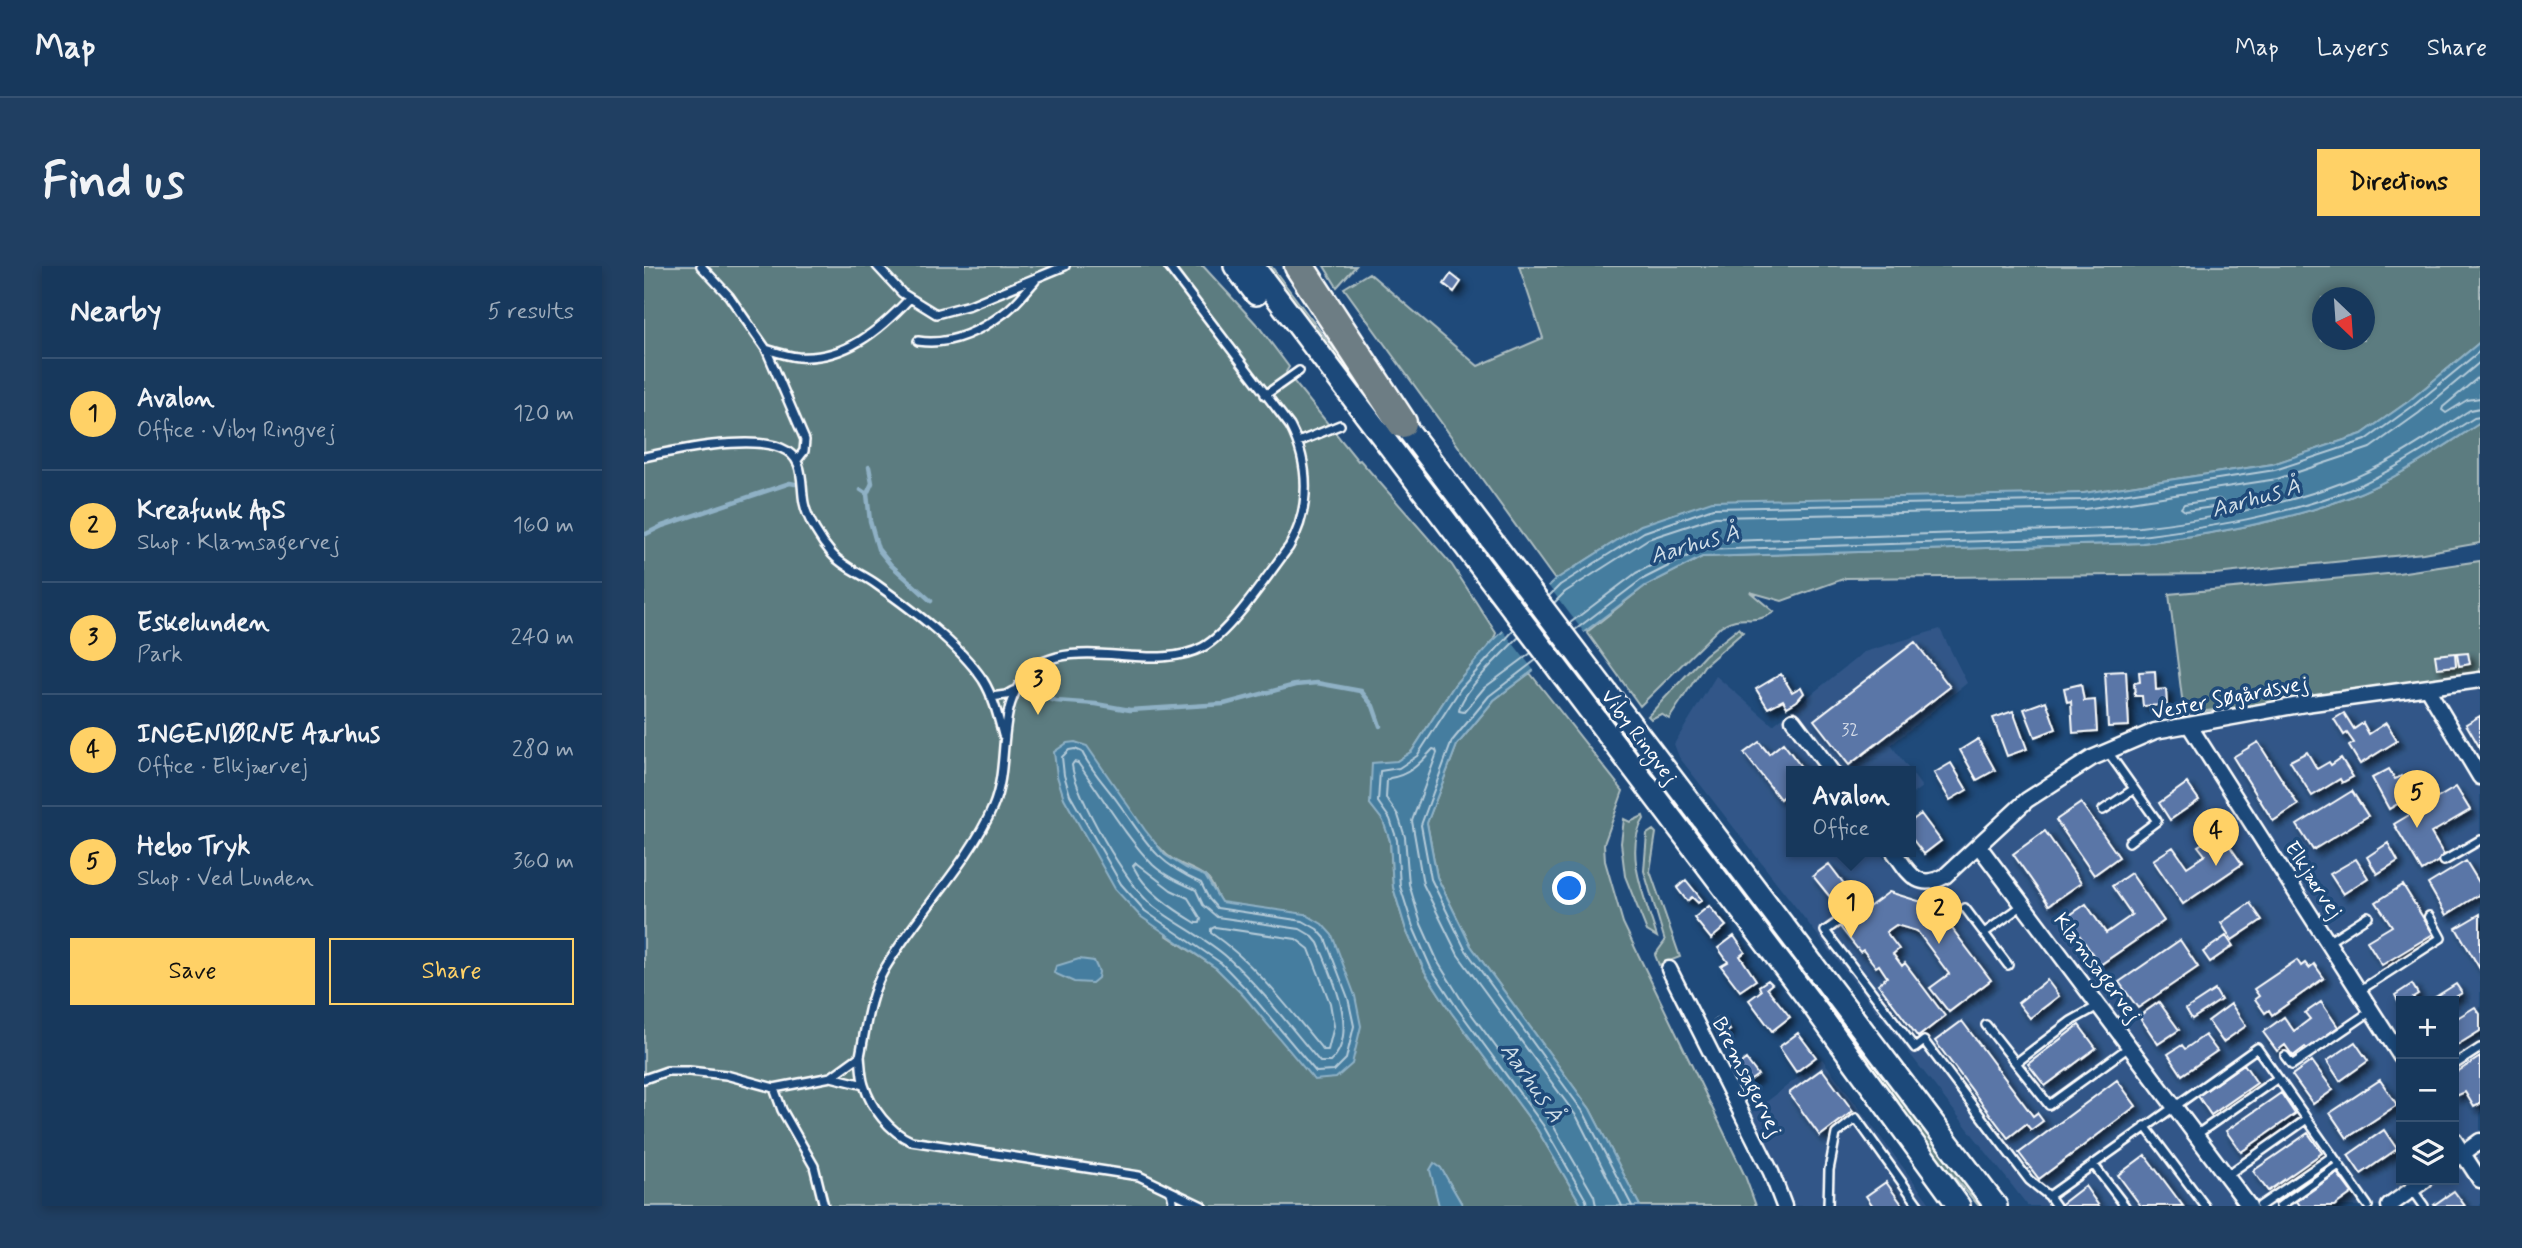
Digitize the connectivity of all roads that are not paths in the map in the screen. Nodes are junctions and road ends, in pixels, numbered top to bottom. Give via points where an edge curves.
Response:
1 (701, 266) edge
2 (877, 266) edge
3 (1065, 266) edge
4 (1168, 266) edge
5 (1235, 266) edge
6 (1253, 266) edge
7 (1283, 266) edge
8 (1299, 266) edge
9 (1038, 278) junction
10 (910, 298) junction
11 (918, 341) dead end
12 (766, 349) junction
13 (1299, 371) dead end
14 (1265, 395) junction
15 (1402, 423) junction
16 (1340, 425) dead end
17 (1298, 442) junction
18 (644, 457) edge
19 (797, 460) junction
20 (1456, 534) junction
21 (2480, 680) edge
22 (2427, 688) junction
23 (1014, 691) junction
24 (991, 696) junction
25 (1793, 720) dead end
26 (2189, 725) junction
27 (1005, 741) junction
28 (2107, 751) junction
29 (1828, 766) edge
30 (2480, 777) edge
31 (2134, 789) junction
32 (2103, 810) dead end
33 (2480, 840) edge
34 (2129, 842) dead end
35 (1978, 845) junction
36 (1898, 857) edge
37 (2444, 861) dead end
38 (2023, 905) junction
39 (1965, 908) dead end
40 (2368, 916) dead end
41 (2429, 916) dead end
42 (1842, 919) dead end
43 (1984, 933) junction
44 (2328, 942) junction
45 (2008, 965) dead end
46 (1669, 969) dead end
47 (2359, 991) junction
48 (2099, 1006) junction
49 (2371, 1010) junction
50 (1986, 1025) dead end
51 (2129, 1046) junction
52 (2480, 1048) edge
53 (2396, 1049) edge
54 (860, 1056) junction
55 (2286, 1056) dead end
56 (2459, 1062) edge
57 (2016, 1063) junction
58 (831, 1077) junction
59 (2278, 1078) junction
60 (644, 1079) edge
61 (864, 1085) junction
62 (774, 1087) junction
63 (2174, 1106) junction
64 (2307, 1119) junction
65 (2146, 1126) junction
66 (2196, 1135) junction
67 (2480, 1141) edge
68 (2459, 1155) edge
69 (2333, 1156) junction
70 (2459, 1157) edge
71 (2093, 1164) junction
72 (2339, 1165) junction
73 (2226, 1176) junction
74 (2480, 1181) edge
75 (2418, 1185) edge
76 (2412, 1189) junction
77 (1171, 1192) junction
78 (2049, 1196) junction
79 (1200, 1205) edge
80 (824, 1206) edge
81 (1171, 1206) edge
82 (1190, 1206) edge
83 (1784, 1206) edge
84 (1828, 1206) edge
85 (1919, 1206) edge
86 (1959, 1206) edge
87 (1996, 1206) edge
88 (2056, 1206) edge
89 (2125, 1206) edge
90 (2205, 1206) edge
91 (2249, 1206) edge
92 (2260, 1206) edge
93 (2280, 1206) edge
94 (2368, 1206) edge
95 (2389, 1206) edge
96 (2424, 1206) edge

1 - 12 lane via 729,296
2 - 10 lane
3 - 9 lane
4 - 14 lane
5 - 20 main road via 1367,438
6 - 20 main road, Viby Ringvej
7 - 15 main road, Viby Ringvej
8 - 15 highway
9 - 10 lane via 936,314
9 - 11 lane via 1005,312 959,338 935,344
10 - 12 lane via 877,331 842,350 797,357
12 - 19 lane via 805,440
13 - 14 lane
14 - 17 lane
15 - 87 main road, Viby Ringvej
16 - 17 lane
17 - 23 lane via 1306,493 1297,532 1258,589 1213,640 1176,655 1060,656 1039,664
18 - 19 lane via 689,447 758,443 780,447
19 - 24 lane via 803,472 804,503 831,552 918,614 969,664
20 - 86 main road, Viby Ringvej
21 - 22 street, Vester Søgårdsvej
22 - 26 street, Vester Søgårdsvej
22 - 30 street
23 - 24 lane
23 - 27 lane
24 - 27 lane
25 - 29 street
26 - 28 street, Vester Søgårdsvej via 2155,731
26 - 44 street, Elkjærvej
27 - 54 lane via 993,807 884,971 869,1008
28 - 31 lane
28 - 35 street, Vester Søgårdsvej via 2027,800
31 - 32 lane
31 - 34 lane via 2157,821
33 - 37 lane
35 - 36 street via 1945,876 1928,883 1911,876
35 - 38 street, Klamsagervej
38 - 43 lane
38 - 48 street, Klamsagervej
39 - 43 lane
40 - 44 lane
41 - 47 lane via 2441,938
42 - 78 lane via 1825,931 1915,1048 1924,1041 2029,1180
43 - 45 lane
44 - 47 street, Elkjærvej
46 - 83 street, Bremsagervej
47 - 49 street, Elkjærvej
48 - 51 street, Klamsagervej
48 - 57 lane
49 - 53 street, Elkjærvej
49 - 55 lane via 2292,1065
50 - 57 lane
51 - 57 lane via 2049,1105
51 - 63 street, Klamsagervej
52 - 56 lane
54 - 58 lane
54 - 61 lane
58 - 61 lane
58 - 62 lane
59 - 63 lane via 2257,1048
59 - 64 lane
59 - 66 lane
60 - 62 lane via 667,1071 689,1071
61 - 77 lane via 894,1132 911,1141 1139,1176
62 - 80 lane via 814,1166
63 - 65 lane
63 - 66 street, Klamsagervej
64 - 69 lane
64 - 73 lane
65 - 71 lane
65 - 90 lane
66 - 73 street, Klamsagervej
67 - 68 street
69 - 72 lane
69 - 92 lane
70 - 74 street
71 - 78 lane
71 - 89 lane
72 - 93 lane
72 - 94 lane
73 - 91 street, Klamsagervej
75 - 76 street
76 - 95 street
76 - 96 lane
77 - 79 lane
77 - 81 lane
78 - 88 lane
79 - 82 lane
84 - 85 lane via 1836,1134 1856,1118

